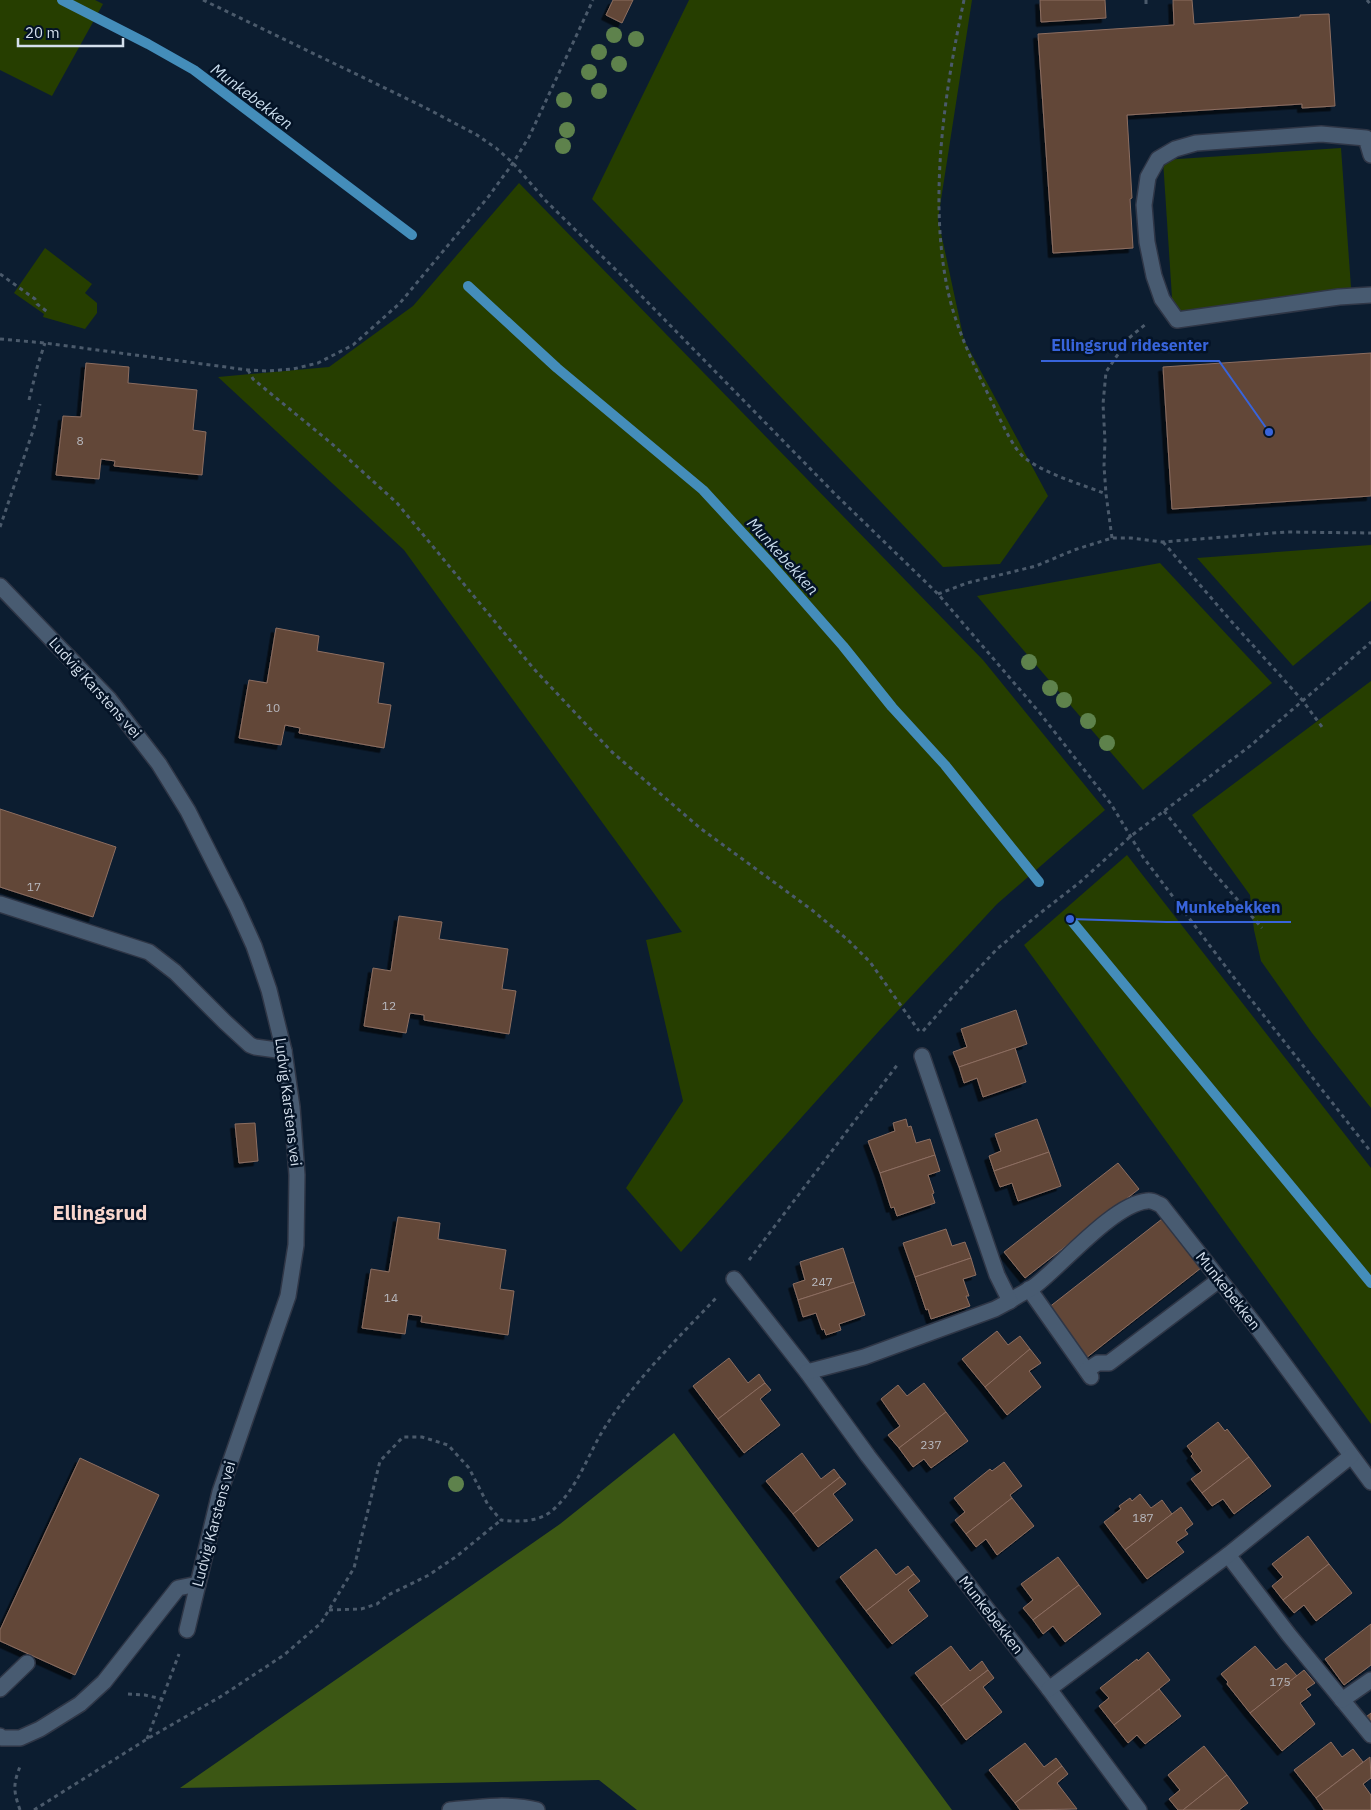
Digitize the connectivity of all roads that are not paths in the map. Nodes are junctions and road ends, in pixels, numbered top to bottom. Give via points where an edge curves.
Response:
1 (1371, 155) edge
2 (1371, 295) edge
3 (0, 586) edge
4 (0, 904) edge
5 (284, 1051) junction
6 (922, 1056) dead end
7 (734, 1279) road end
8 (1219, 1280) junction
9 (1028, 1289) junction
10 (1010, 1301) junction
11 (807, 1372) junction
12 (1351, 1456) junction
13 (1371, 1482) edge
14 (1228, 1555) junction
15 (198, 1584) junction
16 (187, 1630) road end
17 (27, 1663) dead end
18 (1371, 1680) edge
19 (0, 1689) edge
20 (1049, 1690) junction
21 (1342, 1700) junction
22 (1371, 1735) edge
23 (0, 1736) edge
24 (450, 1810) edge
25 (537, 1810) edge
26 (1139, 1810) edge

1 - 2 street via 1366,138 1321,134 1196,143 1175,149 1158,159 1148,177 1144,205 1146,242 1154,276 1162,299 1177,320
3 - 5 street, Ludvig Karstens vei via 109,699 160,764 188,811 254,946
4 - 5 street via 149,952 175,972 250,1045
5 - 15 street, Ludvig Karstens vei via 297,1175 296,1245 288,1296 220,1492
6 - 10 street via 997,1275
7 - 11 street, Munkebekken
8 - 9 street, Munkebekken via 1161,1205 1149,1200 1138,1202 1110,1220
8 - 9 street via 1110,1363 1098,1362 1089,1374
8 - 12 street, Munkebekken
9 - 10 street, Munkebekken
10 - 11 street, Munkebekken via 864,1357
11 - 20 street, Munkebekken
12 - 13 street, Munkebekken
12 - 14 street
14 - 20 street
14 - 21 street
15 - 16 street, Ludvig Karstens vei
15 - 23 street via 178,1588 104,1682 80,1704 20,1738
17 - 19 street
18 - 21 street
20 - 26 street, Munkebekken
21 - 22 street
24 - 25 street via 501,1806

